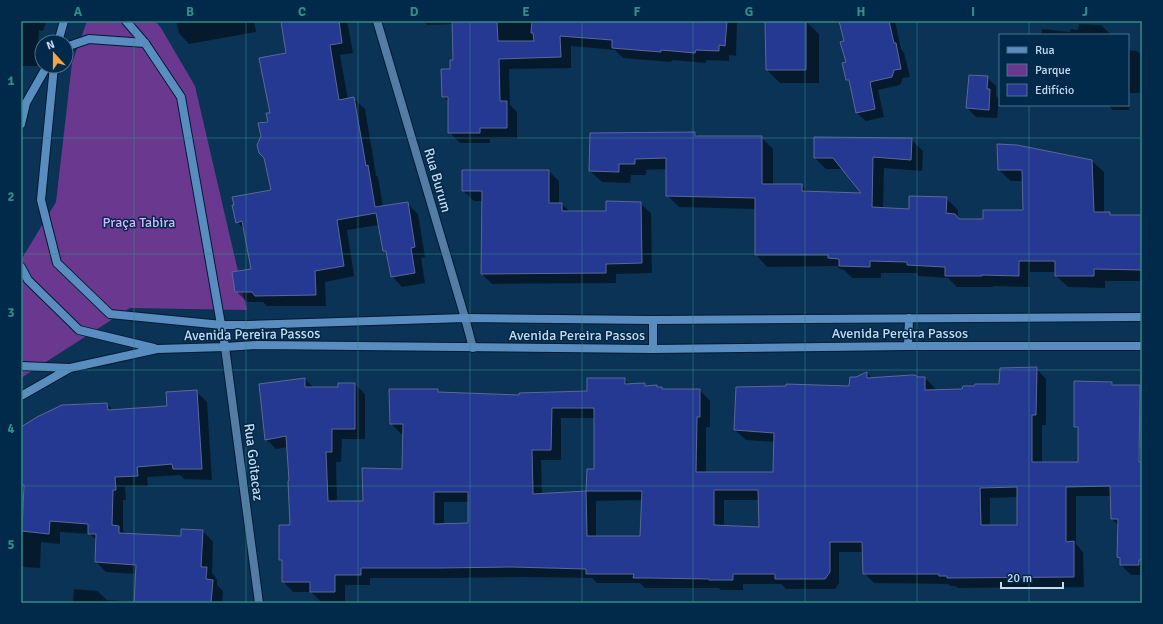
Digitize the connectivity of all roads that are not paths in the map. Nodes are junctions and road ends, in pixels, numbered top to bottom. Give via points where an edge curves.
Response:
1 (64, 21) edge
2 (126, 21) edge
3 (377, 21) edge
4 (60, 34) edge
5 (145, 43) junction
6 (74, 44) edge
7 (42, 74) edge
8 (53, 74) edge
9 (21, 124) edge
10 (21, 267) edge
11 (1142, 317) edge
12 (465, 318) junction
13 (909, 318) junction
14 (653, 320) junction
15 (222, 325) junction
16 (908, 346) junction
17 (1142, 346) edge
18 (226, 347) junction
19 (473, 348) junction
20 (157, 349) junction
21 (653, 349) junction
22 (21, 366) edge
23 (70, 368) junction
24 (21, 396) edge
25 (259, 603) edge

1 - 4 main road
2 - 5 main road
3 - 12 street, Rua Burum
5 - 6 main road via 89,39
5 - 15 main road via 181,97
7 - 9 main road via 26,103
8 - 15 main road via 41,200 57,263 110,314
10 - 20 main road via 28,280 79,330
11 - 13 main road, Avenida Pereira Passos
12 - 14 main road, Avenida Pereira Passos
12 - 15 main road, Avenida Pereira Passos
12 - 19 street, Rua Burum
13 - 14 main road, Avenida Pereira Passos
13 - 16 main road
14 - 21 main road
15 - 18 main road, Rua Goitacaz
16 - 17 main road, Avenida Pereira Passos
16 - 21 main road, Avenida Pereira Passos
18 - 19 main road, Avenida Pereira Passos via 257,345
18 - 20 main road, Avenida Pereira Passos
18 - 25 street, Rua Goitacaz
19 - 21 main road, Avenida Pereira Passos
20 - 23 main road, Avenida Pereira Passos
22 - 23 main road
23 - 24 main road, Avenida Pereira Passos

